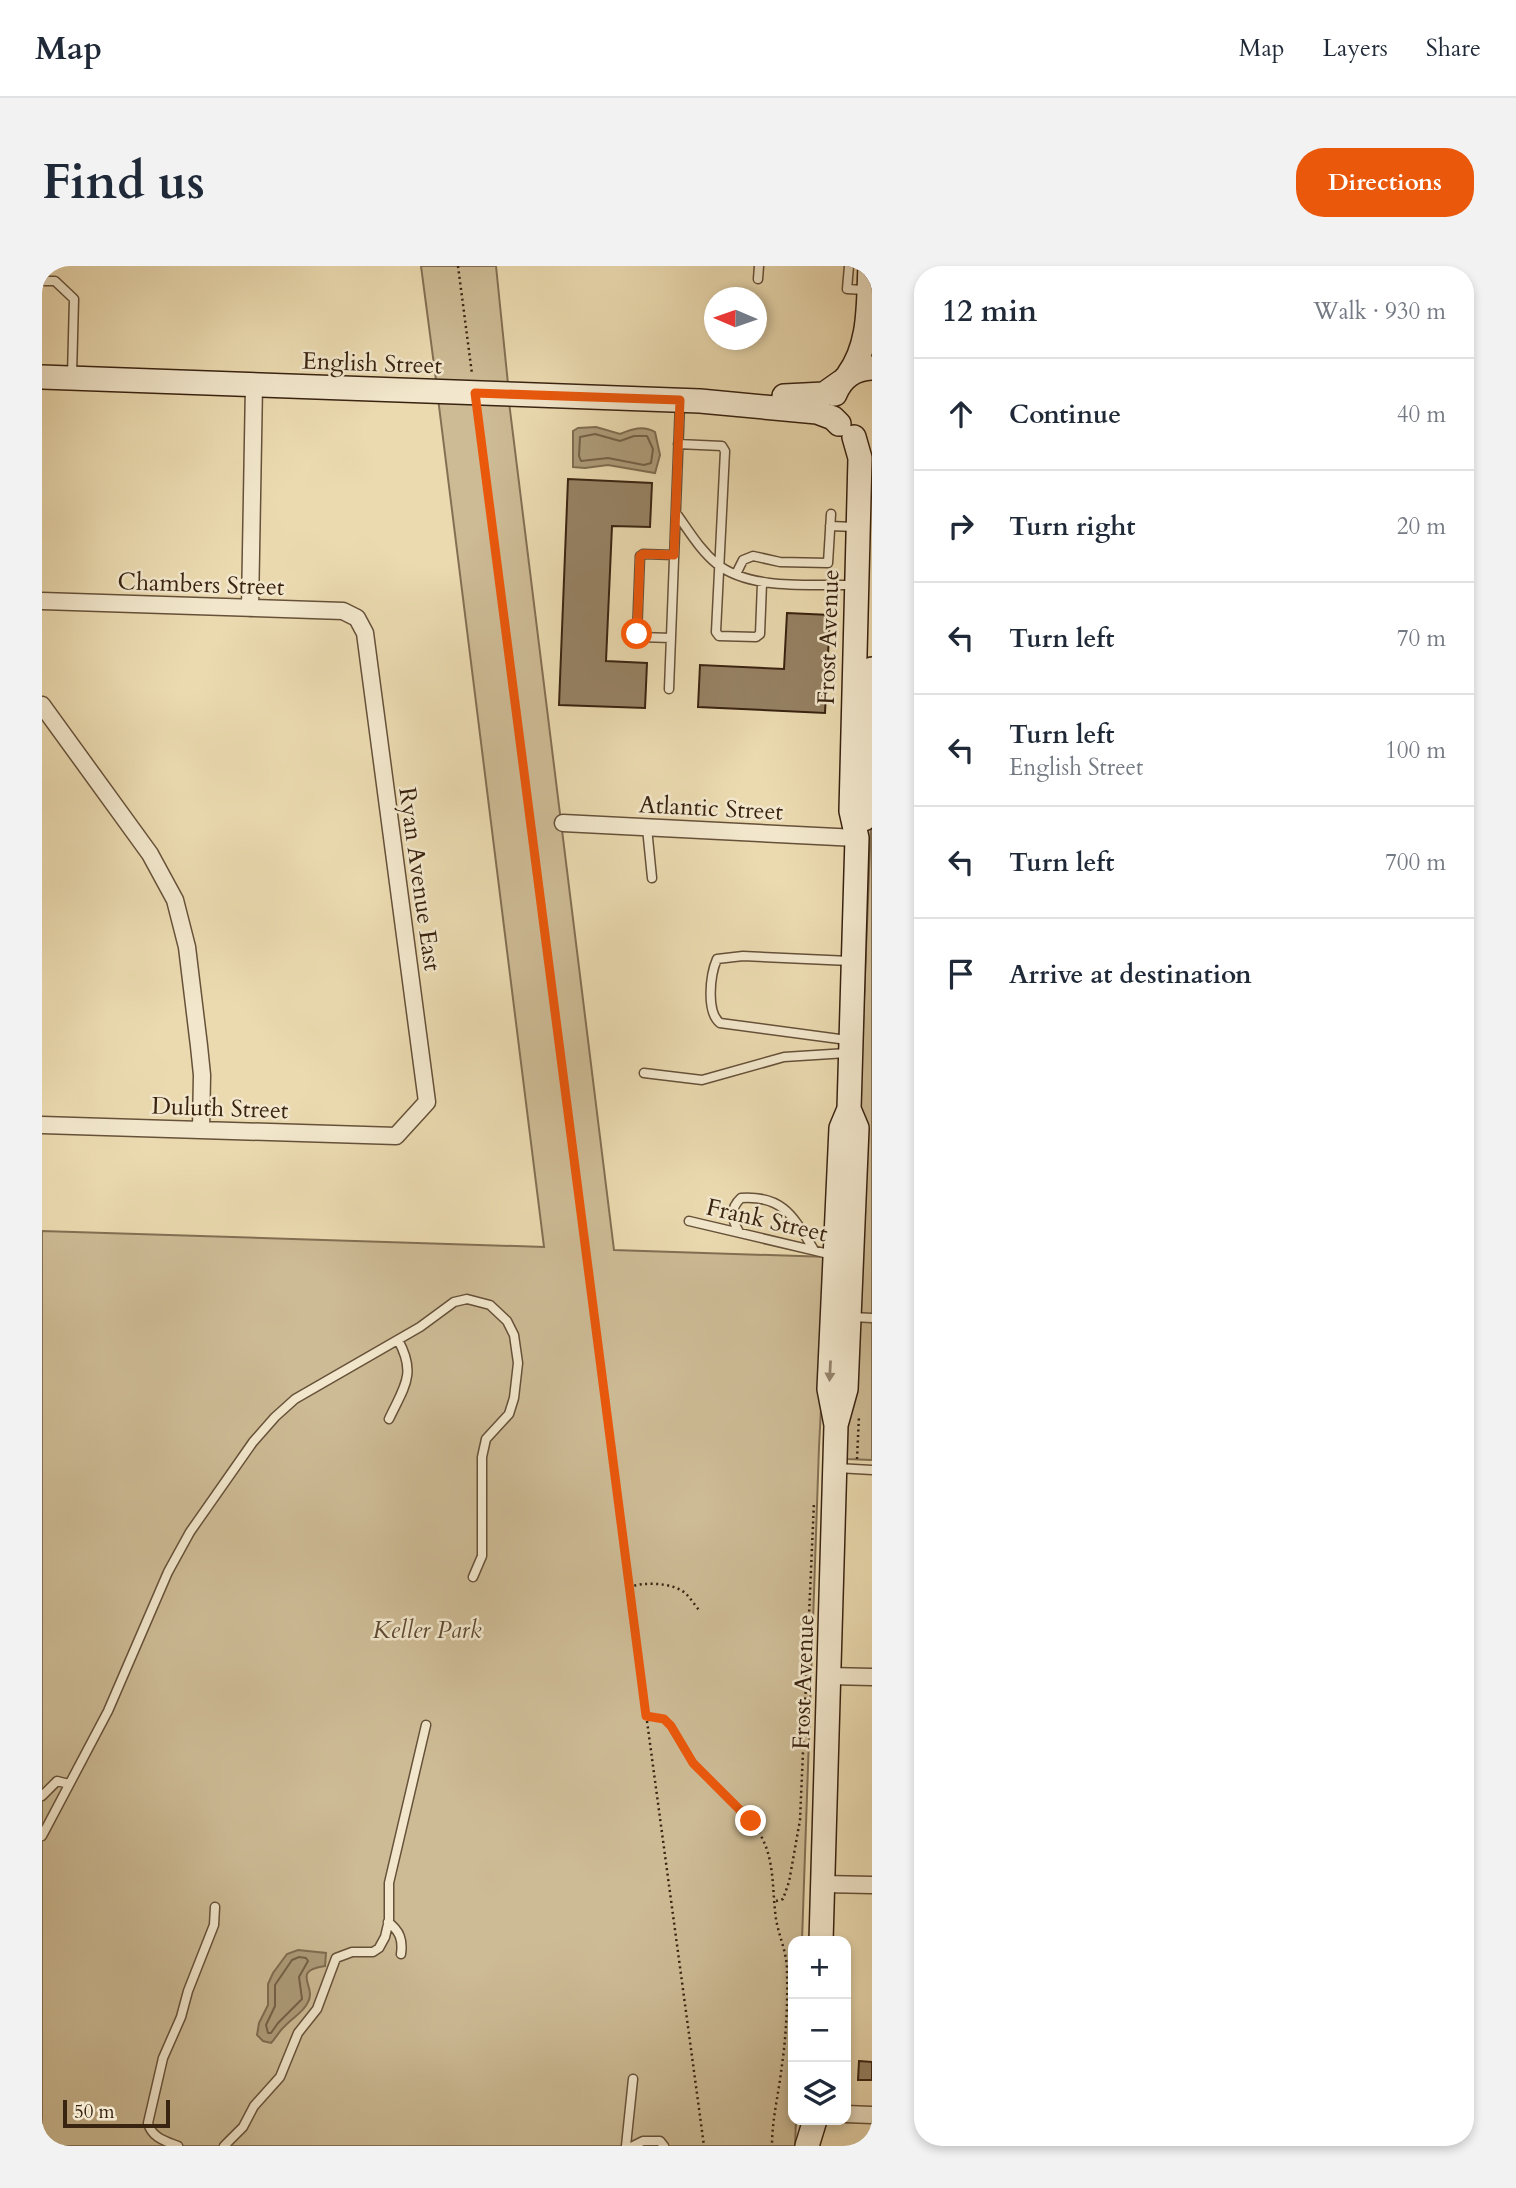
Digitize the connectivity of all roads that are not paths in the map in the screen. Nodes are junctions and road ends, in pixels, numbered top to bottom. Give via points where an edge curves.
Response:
1 (759, 266) edge
2 (849, 266) edge
3 (870, 266) edge
4 (758, 279) dead end
5 (42, 281) edge
6 (869, 290) junction
7 (872, 368) edge
8 (42, 377) edge
9 (72, 378) junction
10 (844, 378) junction
11 (254, 384) junction
12 (690, 400) junction
13 (855, 434) edge
14 (678, 444) junction
15 (677, 513) junction
16 (831, 514) dead end
17 (830, 526) junction
18 (857, 527) junction
19 (674, 555) junction
20 (719, 566) junction
21 (736, 574) junction
22 (762, 583) junction
23 (856, 585) junction
24 (42, 601) edge
25 (250, 608) junction
26 (357, 618) joint
27 (671, 638) junction
28 (872, 669) edge
29 (669, 689) dead end
30 (42, 705) edge
31 (563, 823) dead end
32 (647, 828) junction
33 (857, 838) junction
34 (652, 878) dead end
35 (853, 961) junction
36 (850, 1046) junction
37 (644, 1073) dead end
38 (849, 1109) junction
39 (42, 1125) edge
40 (201, 1130) junction
41 (396, 1136) joint
42 (689, 1221) dead end
43 (738, 1232) junction
44 (825, 1253) junction
45 (861, 1317) edge
46 (398, 1340) junction
47 (389, 1419) dead end
48 (836, 1425) junction
49 (834, 1468) junction
50 (872, 1470) edge
51 (473, 1577) dead end
52 (829, 1676) junction
53 (872, 1677) edge
54 (426, 1725) dead end
55 (69, 1784) junction
56 (42, 1796) edge
57 (42, 1836) edge
58 (823, 1884) junction
59 (872, 1885) edge
60 (215, 1907) dead end
61 (388, 1923) junction
62 (821, 1936) edge
63 (401, 1954) dead end
64 (633, 2079) dead end
65 (851, 2115) edge
66 (872, 2115) edge
67 (814, 2125) edge
68 (817, 2125) edge
69 (178, 2146) edge
70 (224, 2146) edge
71 (626, 2146) edge
72 (633, 2146) edge
73 (664, 2146) edge
74 (807, 2146) edge
75 (822, 2146) edge

1 - 4 lane
2 - 6 lane via 847,289
3 - 6 street
5 - 9 lane via 55,281 74,299
6 - 10 street via 864,346
7 - 10 street, English Street
8 - 9 street, English Street
9 - 11 street, English Street
10 - 12 street, English Street via 824,394
10 - 13 street, Frost Avenue via 833,403
11 - 12 street, English Street
11 - 25 street
12 - 13 street, English Street via 817,412
12 - 14 lane
13 - 18 street, Frost Avenue via 860,458
14 - 15 lane
14 - 20 lane via 724,448
15 - 19 lane
15 - 20 lane
16 - 17 lane
17 - 18 lane
17 - 21 lane via 828,563 753,556 743,560
18 - 23 street, Frost Avenue
19 - 27 lane
19 - 27 lane via 640,556 637,634
20 - 21 lane
20 - 22 lane via 719,636 760,634
21 - 22 lane
22 - 23 lane
23 - 33 street, Frost Avenue via 851,811
24 - 25 street, Chambers Street
25 - 26 street, Chambers Street via 343,611
26 - 41 street, Ryan Avenue East via 365,634 427,1102
27 - 29 lane
28 - 33 street, Frost Avenue via 866,812
30 - 40 street via 150,854 175,900 187,947 199,1046
31 - 32 street, Atlantic Street
32 - 33 street, Atlantic Street
32 - 34 lane
33 - 35 street, Frost Avenue
35 - 36 street, Frost Avenue
35 - 36 lane via 717,959 710,1005 720,1023
36 - 37 lane via 784,1057 702,1080
36 - 38 street, Frost Avenue
38 - 44 street, Frost Avenue via 841,1128
38 - 45 street, Frost Avenue via 857,1128
39 - 40 street, Duluth Street
40 - 41 street, Duluth Street
42 - 43 lane, Frank Street
43 - 44 lane, Frank Street
43 - 44 lane via 732,1215 734,1204 741,1198 760,1200 783,1207
44 -> 48 street, Frost Avenue via 829,1389
45 - 48 street, Frost Avenue
46 - 47 lane via 408,1374
46 - 51 lane via 454,1302 467,1299 490,1305 514,1335 518,1363 514,1398 509,1414 486,1439 482,1457 482,1556
46 - 55 lane via 295,1399 253,1442 168,1572 108,1711
48 - 49 street, Frost Avenue
49 - 50 lane
49 - 52 street, Frost Avenue
52 - 53 street
52 - 58 street, Frost Avenue
54 - 61 lane via 389,1883
55 - 56 lane via 57,1781
55 - 57 lane
58 - 59 street
58 - 62 street, Frost Avenue
60 - 69 lane via 214,1926 163,2058 148,2123 158,2138
61 - 63 lane via 398,1930
61 - 70 lane via 379,1948 336,1958 317,2009 298,2033 280,2077
64 - 71 lane
65 - 66 street
67 - 74 street
68 - 75 street
72 - 73 lane via 660,2141

